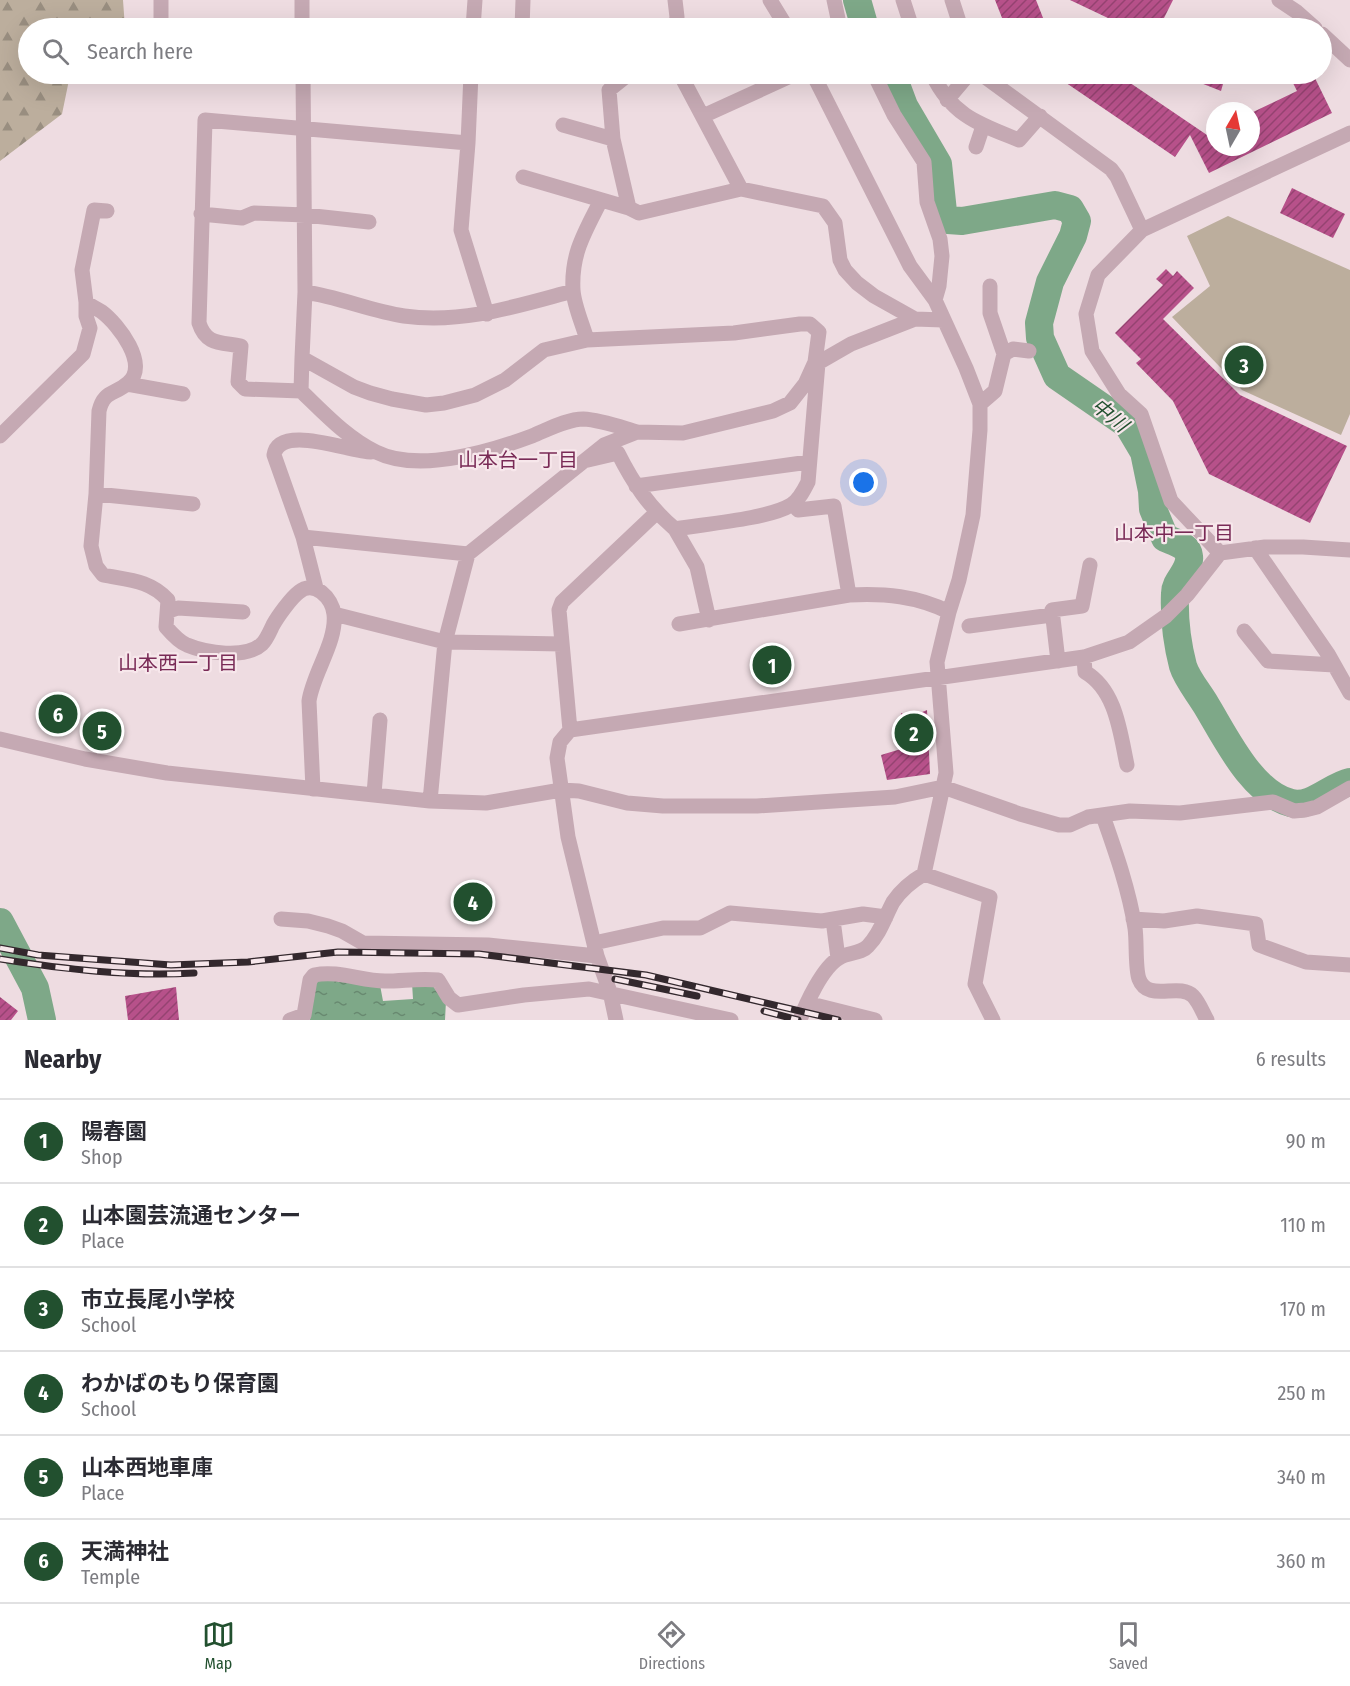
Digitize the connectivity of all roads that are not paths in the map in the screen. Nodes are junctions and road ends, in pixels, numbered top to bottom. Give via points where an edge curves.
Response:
1 (161, 0) edge
2 (302, 0) edge
3 (475, 0) edge
4 (523, 0) edge
5 (675, 0) edge
6 (770, 0) edge
7 (834, 0) edge
8 (903, 0) edge
9 (952, 0) edge
10 (1279, 0) edge
11 (161, 18) edge
12 (302, 18) edge
13 (474, 18) edge
14 (522, 18) edge
15 (677, 18) edge
16 (781, 18) edge
17 (838, 18) edge
18 (909, 18) edge
19 (958, 18) edge
20 (1304, 18) edge
21 (1332, 43) edge
22 (1350, 60) edge
23 (303, 84) edge
24 (471, 84) edge
25 (616, 84) edge
26 (685, 84) edge
27 (773, 84) edge
28 (818, 84) edge
29 (879, 84) edge
30 (938, 84) edge
31 (961, 84) edge
32 (995, 84) edge
33 (947, 100) junction
34 (703, 116) junction
35 (1040, 116) junction
36 (562, 125) dead end
37 (983, 126) junction
38 (303, 130) junction
39 (1350, 133) edge
40 (613, 140) junction
41 (468, 143) junction
42 (976, 147) dead end
43 (523, 177) dead end
44 (741, 189) junction
45 (601, 200) junction
46 (628, 208) junction
47 (107, 211) dead end
48 (201, 214) junction
49 (305, 215) junction
50 (369, 222) dead end
51 (1142, 230) junction
52 (990, 286) dead end
53 (573, 291) junction
54 (305, 292) junction
55 (934, 300) junction
56 (86, 302) junction
57 (487, 314) junction
58 (915, 319) junction
59 (944, 320) junction
60 (587, 340) junction
61 (1029, 351) dead end
62 (1004, 354) junction
63 (302, 358) junction
64 (816, 362) junction
65 (128, 384) junction
66 (301, 391) junction
67 (183, 394) dead end
68 (980, 404) junction
69 (637, 432) junction
70 (0, 436) edge
71 (376, 452) junction
72 (585, 461) junction
73 (809, 462) junction
74 (636, 486) junction
75 (96, 494) junction
76 (193, 504) dead end
77 (793, 504) junction
78 (656, 513) junction
79 (675, 529) junction
80 (303, 537) junction
81 (1255, 548) junction
82 (1350, 550) edge
83 (1220, 553) junction
84 (468, 554) junction
85 (1090, 565) dead end
86 (316, 588) junction
87 (849, 595) junction
88 (169, 611) junction
89 (243, 612) dead end
90 (949, 612) junction
91 (334, 614) junction
92 (1052, 615) junction
93 (709, 620) junction
94 (679, 624) dead end
95 (969, 627) dead end
96 (1244, 631) dead end
97 (445, 642) junction
98 (562, 644) junction
99 (1084, 657) junction
100 (1058, 661) junction
101 (1334, 665) junction
102 (938, 679) junction
103 (1350, 693) edge
104 (380, 720) dead end
105 (570, 730) junction
106 (0, 739) edge
107 (1127, 765) dead end
108 (943, 787) junction
109 (1350, 788) edge
110 (313, 789) junction
111 (561, 790) junction
112 (374, 794) junction
113 (430, 801) junction
114 (1103, 816) junction
115 (924, 874) junction
116 (886, 917) junction
117 (281, 919) dead end
118 (1133, 919) junction
119 (834, 920) junction
120 (595, 950) junction
121 (838, 958) junction
122 (1350, 965) edge
123 (610, 992) junction
124 (807, 1003) junction
125 (290, 1020) edge
126 (616, 1020) edge
127 (731, 1020) edge
128 (800, 1020) edge
129 (875, 1020) edge
130 (993, 1020) edge
131 (1208, 1020) edge

1 - 11 street
2 - 12 street
3 - 13 street
4 - 14 street
5 - 15 street
6 - 16 street
7 - 17 street
8 - 18 street
9 - 19 street
10 - 20 street
21 - 22 street
23 - 38 street
24 - 41 street
25 - 40 street via 609,90
26 - 34 street
27 - 34 street
28 - 55 street via 910,266
29 - 55 street via 924,162 927,202 942,256
30 - 33 street
31 - 33 street
32 - 35 street
33 - 37 street
34 - 44 street
35 - 37 street via 1019,140
35 - 51 street via 1111,169
36 - 40 street
37 - 42 street
38 - 41 street
38 - 48 street via 205,120
38 - 49 street
39 - 51 street
40 - 46 street
41 - 57 street via 461,230
43 - 45 street
44 - 46 street via 639,213
44 - 58 street via 824,206 835,223 845,270 874,296
45 - 46 street
45 - 53 street via 577,246
47 - 56 street via 94,210 82,270
48 - 49 street via 242,218 254,213
48 - 66 street via 199,323 204,337 241,346 238,382 245,389
49 - 50 street
49 - 54 street
51 - 83 street via 1098,275 1086,314 1092,351 1119,394 1141,414 1172,501
52 - 62 street via 990,313
53 - 57 street
53 - 60 street
54 - 57 street via 406,316
54 - 63 street
55 - 59 street
56 - 65 street via 103,313 134,350 133,377
56 - 70 street via 90,328 82,354
58 - 59 street
58 - 64 street
59 - 68 street
60 - 63 street via 544,350 505,380 475,395 426,405 354,387
60 - 64 street via 734,333 810,324 819,332
61 - 62 street via 1013,349
62 - 68 street via 994,391
63 - 66 street
64 - 69 street via 801,392 773,411 683,433
64 - 73 street
65 - 67 street
65 - 75 street via 102,400
66 - 71 street via 350,435
68 - 90 street via 973,515
69 - 71 street via 581,419 459,458 418,460
69 - 72 street via 604,445
71 - 80 street via 302,441 281,443 275,448 274,455
72 - 74 street via 618,453
72 - 84 street
73 - 74 street
73 - 77 street via 808,482
74 - 78 street
75 - 76 street
75 - 88 street via 91,546 96,566 103,575 139,581 158,589 168,600
77 - 79 street via 774,513
77 - 87 street via 798,510 834,506
78 - 79 street
78 - 98 street via 562,602
79 - 93 street via 697,567
80 - 84 street
80 - 86 street
81 - 82 street
81 - 83 street
81 - 101 street
83 - 99 street via 1166,616 1129,642
84 - 97 street
85 - 92 street via 1082,606 1052,610
86 - 88 street via 299,592 263,643 247,652 215,652 186,645 166,627
86 - 91 street via 330,602
87 - 90 street via 905,597
87 - 93 street
88 - 89 street via 178,608
90 - 102 street via 937,662
91 - 97 street
91 - 110 street via 327,652 309,701
92 - 95 street
92 - 100 street
93 - 94 street
96 - 101 street via 1268,661
97 - 98 street
97 - 113 street
98 - 105 street
99 - 100 street
99 - 107 street via 1085,672 1106,690
100 - 102 street
101 - 103 street
102 - 105 street
102 - 108 street via 946,773
104 - 112 street
105 - 111 street via 560,742 556,758
106 - 110 street via 134,768
108 - 111 street via 895,797 757,806 636,804
108 - 114 street via 1059,825
108 - 115 street
109 - 114 street via 1305,810 1294,811 1273,802 1180,813 1130,811
110 - 112 street
111 - 113 street via 486,803
111 - 120 street
112 - 113 street
114 - 118 street
115 - 116 street via 909,883
115 - 130 street via 990,897 975,984
116 - 119 street via 863,914
116 - 121 street via 866,949
117 - 120 street via 328,926 363,943
118 - 122 street via 1164,921 1197,916 1256,924 1259,945 1306,962
118 - 131 street via 1139,980 1157,992 1193,995
119 - 120 street via 730,913 700,928 663,928
119 - 121 street
120 - 123 street
121 - 124 street
123 - 125 street via 589,989 458,1005 438,980 384,981 322,974 310,980 304,1015
123 - 126 street
123 - 127 street
124 - 128 street
124 - 129 street

